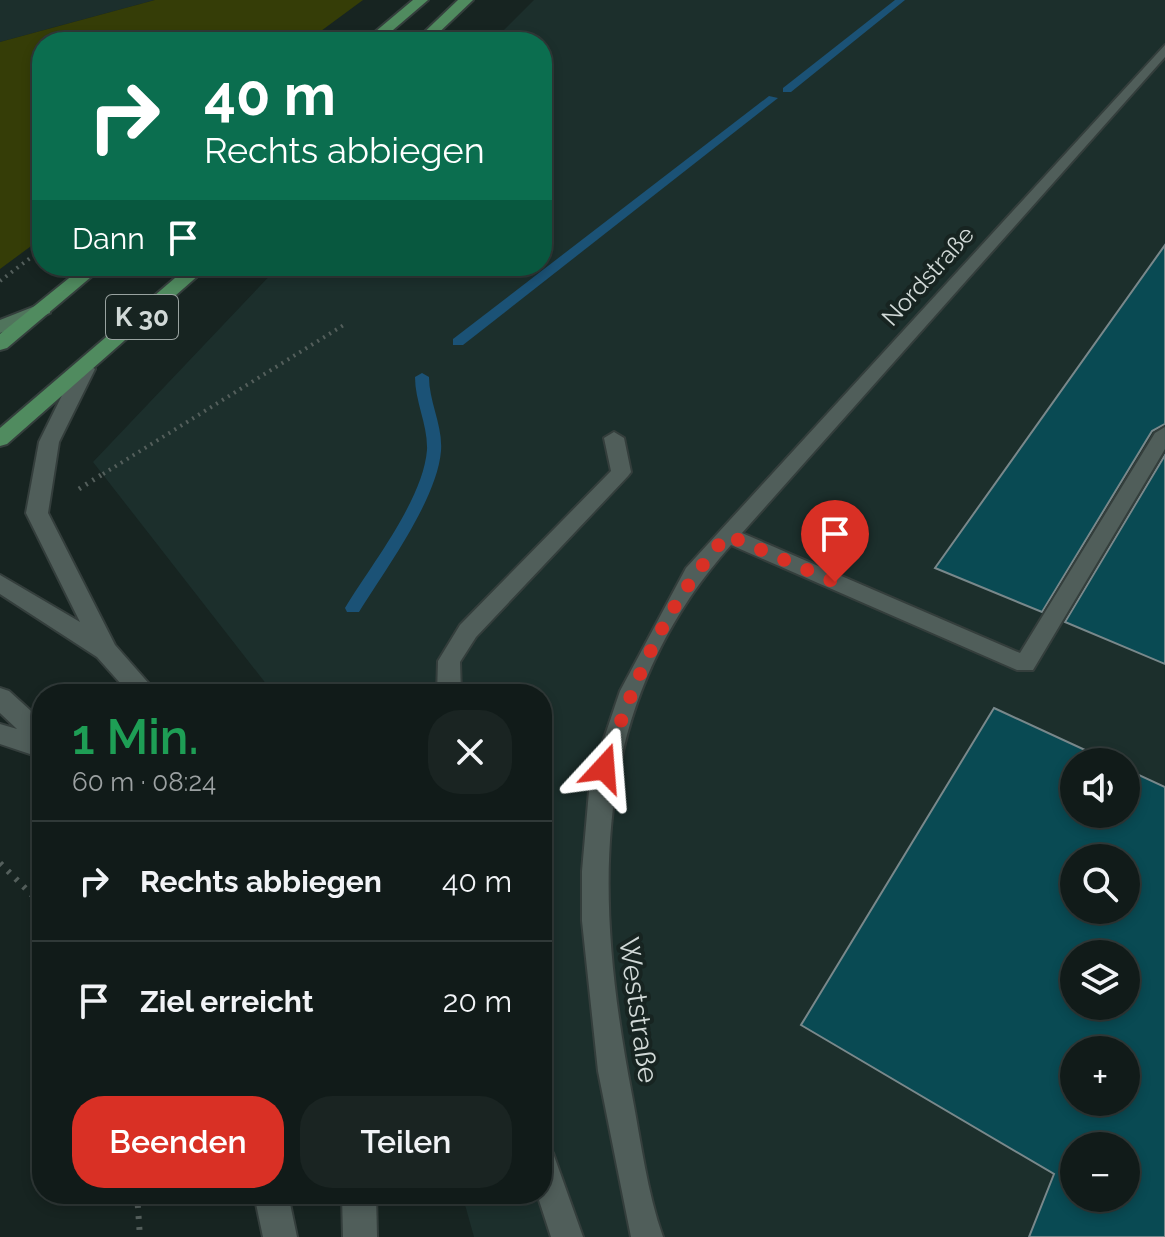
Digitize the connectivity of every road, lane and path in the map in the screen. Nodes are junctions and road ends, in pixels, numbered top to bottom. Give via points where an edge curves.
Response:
1 (421, 0) edge
2 (466, 0) edge
3 (382, 32) edge
4 (432, 32) edge
5 (1165, 49) edge
6 (32, 257) edge
7 (83, 276) edge
8 (189, 276) edge
9 (0, 281) edge
10 (43, 309) junction
11 (347, 323) dead end
12 (0, 327) edge
13 (0, 344) edge
14 (85, 369) junction
15 (1165, 433) edge
16 (614, 438) dead end
17 (0, 439) edge
18 (37, 513) junction
19 (727, 535) junction
20 (0, 583) edge
21 (106, 651) junction
22 (136, 684) edge
23 (449, 684) edge
24 (0, 698) edge
25 (32, 728) edge
26 (0, 734) edge
27 (32, 745) edge
28 (0, 863) edge
29 (32, 895) edge
30 (552, 1193) edge
31 (138, 1204) edge
32 (273, 1204) edge
33 (359, 1204) edge
34 (140, 1237) edge
35 (280, 1237) edge
36 (360, 1237) edge
37 (567, 1237) edge
38 (647, 1237) edge

1 - 3 main road
2 - 4 main road
5 - 19 lane, Nordstraße
6 - 9 path
7 - 10 main road, K 30
8 - 14 main road, K 30
10 - 12 street
10 - 13 main road, K 30
11 - 18 path
14 - 17 main road, K 30
14 - 18 street via 49,442
15 - 19 lane via 1025,664
16 - 23 lane via 621,472 468,631 449,661
18 - 21 street
19 - 38 lane, Weststraße via 694,573 656,635 604,768 593,867 600,991
20 - 21 street
21 - 22 street
24 - 25 street
26 - 27 street
28 - 29 path
30 - 37 lane
31 - 34 path
32 - 35 street
33 - 36 street

